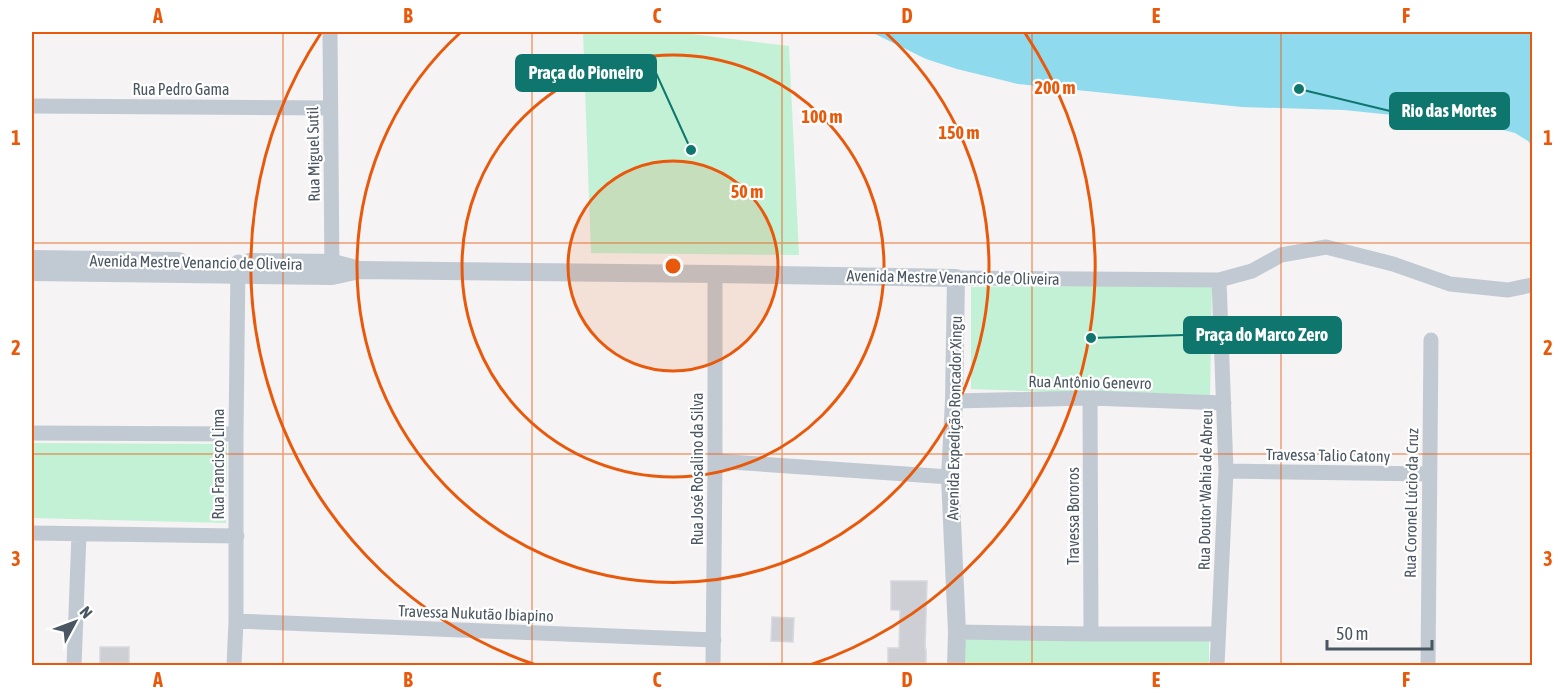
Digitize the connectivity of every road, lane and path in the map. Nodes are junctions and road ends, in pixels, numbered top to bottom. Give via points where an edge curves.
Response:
1 (330, 32) edge
2 (32, 106) edge
3 (330, 108) junction
4 (32, 259) edge
5 (238, 268) junction
6 (332, 270) junction
7 (32, 272) edge
8 (715, 273) junction
9 (956, 278) junction
10 (1219, 280) junction
11 (1533, 285) edge
12 (1431, 340) dead end
13 (1090, 399) junction
14 (954, 401) junction
15 (1224, 403) junction
16 (32, 434) edge
17 (236, 434) junction
18 (715, 461) junction
19 (1226, 471) junction
20 (1429, 474) junction
21 (950, 477) junction
22 (32, 533) edge
23 (79, 534) junction
24 (237, 536) junction
25 (236, 621) junction
26 (957, 632) junction
27 (1091, 634) junction
28 (1218, 634) junction
29 (714, 640) junction
30 (74, 666) edge
31 (234, 666) edge
32 (713, 666) edge
33 (956, 666) edge
34 (1217, 666) edge
35 (1428, 666) edge

1 - 3 street, Rua Miguel Sutil
2 - 3 street, Rua Pedro Gama
3 - 6 street, Rua Miguel Sutil
4 - 5 street, Avenida Mestre Venancio de Oliveira
5 - 6 street, Avenida Mestre Venancio de Oliveira
5 - 7 street, Avenida Mestre Venancio de Oliveira
5 - 17 street, Rua Francisco Lima
6 - 8 street, Avenida Mestre Venancio de Oliveira
8 - 9 street, Avenida Mestre Venancio de Oliveira
8 - 18 street, Rua José Rosalino da Silva
9 - 10 street, Avenida Mestre Venancio de Oliveira
9 - 14 street, Avenida Expedição Roncador Xingu
10 - 11 street, Avenida Mestre Venancio de Oliveira via 1252,271 1281,255 1326,247 1450,284 1508,290
10 - 15 street, Rua Doutor Wahia de Abreu
12 - 20 street, Rua Coronel Lúcio da Cruz
13 - 14 street, Rua Antônio Genevro
13 - 15 street, Rua Antônio Genevro
13 - 27 street, Travessa Bororos
14 - 21 street, Avenida Expedição Roncador Xingu
15 - 19 street, Rua Doutor Wahia de Abreu
16 - 17 street
17 - 24 street, Rua Francisco Lima
18 - 21 street
18 - 29 street, Rua José Rosalino da Silva
19 - 20 street, Travessa Talio Catony
19 - 28 street, Rua Doutor Wahia de Abreu
20 - 35 street, Rua Coronel Lúcio da Cruz
21 - 26 street, Avenida Expedição Roncador Xingu
22 - 23 street
23 - 24 street
23 - 30 street
24 - 25 street, Rua Francisco Lima
25 - 29 street, Travessa Nukutão Ibiapino
25 - 31 street, Rua Francisco Lima
26 - 27 street
26 - 33 street, Avenida Expedição Roncador Xingu
27 - 28 street
28 - 34 street, Rua Doutor Wahia de Abreu
29 - 32 street, Rua José Rosalino da Silva

